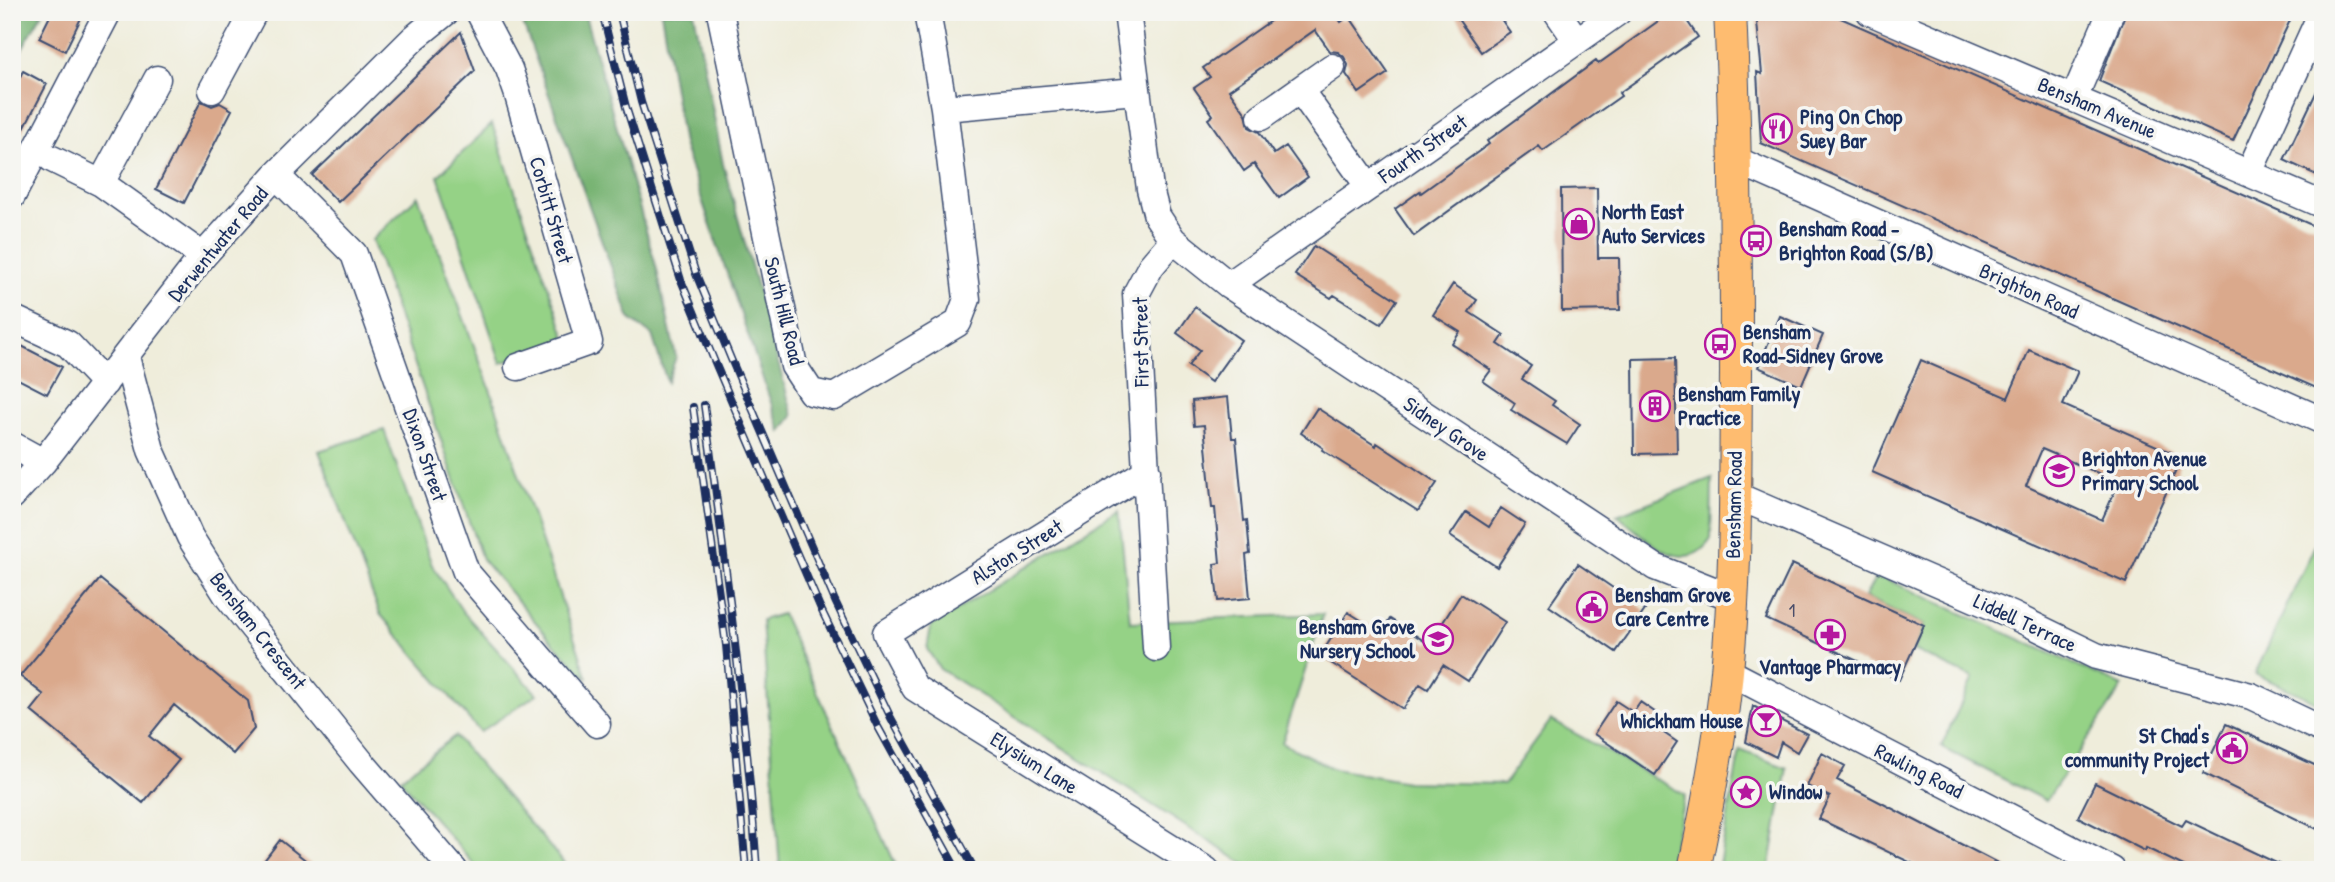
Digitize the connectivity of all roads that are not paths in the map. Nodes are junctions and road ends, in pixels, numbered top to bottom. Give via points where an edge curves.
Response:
1 (108, 12) edge
2 (254, 12) edge
3 (446, 12) edge
4 (479, 12) edge
5 (720, 12) edge
6 (927, 12) edge
7 (1127, 12) edge
8 (1557, 12) edge
9 (1618, 12) edge
10 (1730, 12) edge
11 (1870, 12) edge
12 (2111, 12) edge
13 (2322, 12) edge
14 (1577, 41) junction
15 (1332, 67) dead end
16 (157, 79) dead end
17 (212, 90) dead end
18 (1300, 90) junction
19 (1136, 91) junction
20 (2074, 99) junction
21 (944, 108) junction
22 (1261, 117) dead end
23 (52, 159) dead end
24 (1736, 160) junction
25 (2249, 173) junction
26 (275, 175) junction
27 (101, 183) junction
28 (1368, 187) junction
29 (12, 196) edge
30 (2323, 205) edge
31 (1173, 240) junction
32 (204, 256) junction
33 (1229, 285) junction
34 (12, 318) edge
35 (126, 357) junction
36 (518, 367) dead end
37 (105, 383) junction
38 (2323, 421) edge
39 (12, 444) edge
40 (43, 462) junction
41 (1147, 471) junction
42 (1735, 495) junction
43 (12, 496) edge
44 (1731, 597) junction
45 (886, 633) joint
46 (1156, 648) dead end
47 (1727, 671) junction
48 (597, 724) dead end
49 (2323, 730) edge
50 (454, 870) edge
51 (1206, 870) edge
52 (1694, 870) edge
53 (2112, 870) edge

1 - 29 street
2 - 17 street
3 - 26 street, Derwentwater Road via 414,37
4 - 36 street, Corbitt Street via 517,92 589,342
5 - 21 street, South Hill Road via 794,366 811,392 834,397 958,323 967,299
6 - 21 street, South Hill Road
7 - 19 street
8 - 14 street
9 - 14 street, Fourth Street
10 - 24 main road, Bensham Road
11 - 20 street, Bensham Avenue
12 - 20 street
13 - 25 street
14 - 28 street, Fourth Street
15 - 18 street
16 - 27 street
18 - 22 street
18 - 28 street
19 - 21 street
19 - 31 street via 1150,190 1157,216
20 - 25 street, Bensham Avenue
23 - 27 street
24 - 38 street, Brighton Road
24 - 42 main road, Bensham Road
25 - 30 street, Bensham Avenue
26 - 32 street, Derwentwater Road
26 - 48 street, Dixon Street via 354,254 466,572
27 - 32 street
28 - 33 street, Fourth Street
31 - 33 street, Sidney Grove
31 - 41 street, First Street via 1136,294
32 - 35 street, Derwentwater Road
33 - 44 street, Sidney Grove via 1655,567
34 - 37 street via 68,344
35 - 37 street, Derwentwater Road
35 - 50 street, Bensham Crescent via 151,450 190,537 228,597
37 - 40 street, Derwentwater Road
39 - 40 street
40 - 43 street, Derwentwater Road
41 - 45 street, Alston Street
41 - 46 street, First Street
42 - 44 main road, Bensham Road
42 - 49 street, Liddell Terrace via 2096,656 2250,696
44 - 47 main road, Bensham Road
45 - 51 street, Elysium Lane via 915,688
47 - 52 main road, Bensham Road
47 - 53 street, Rawling Road

